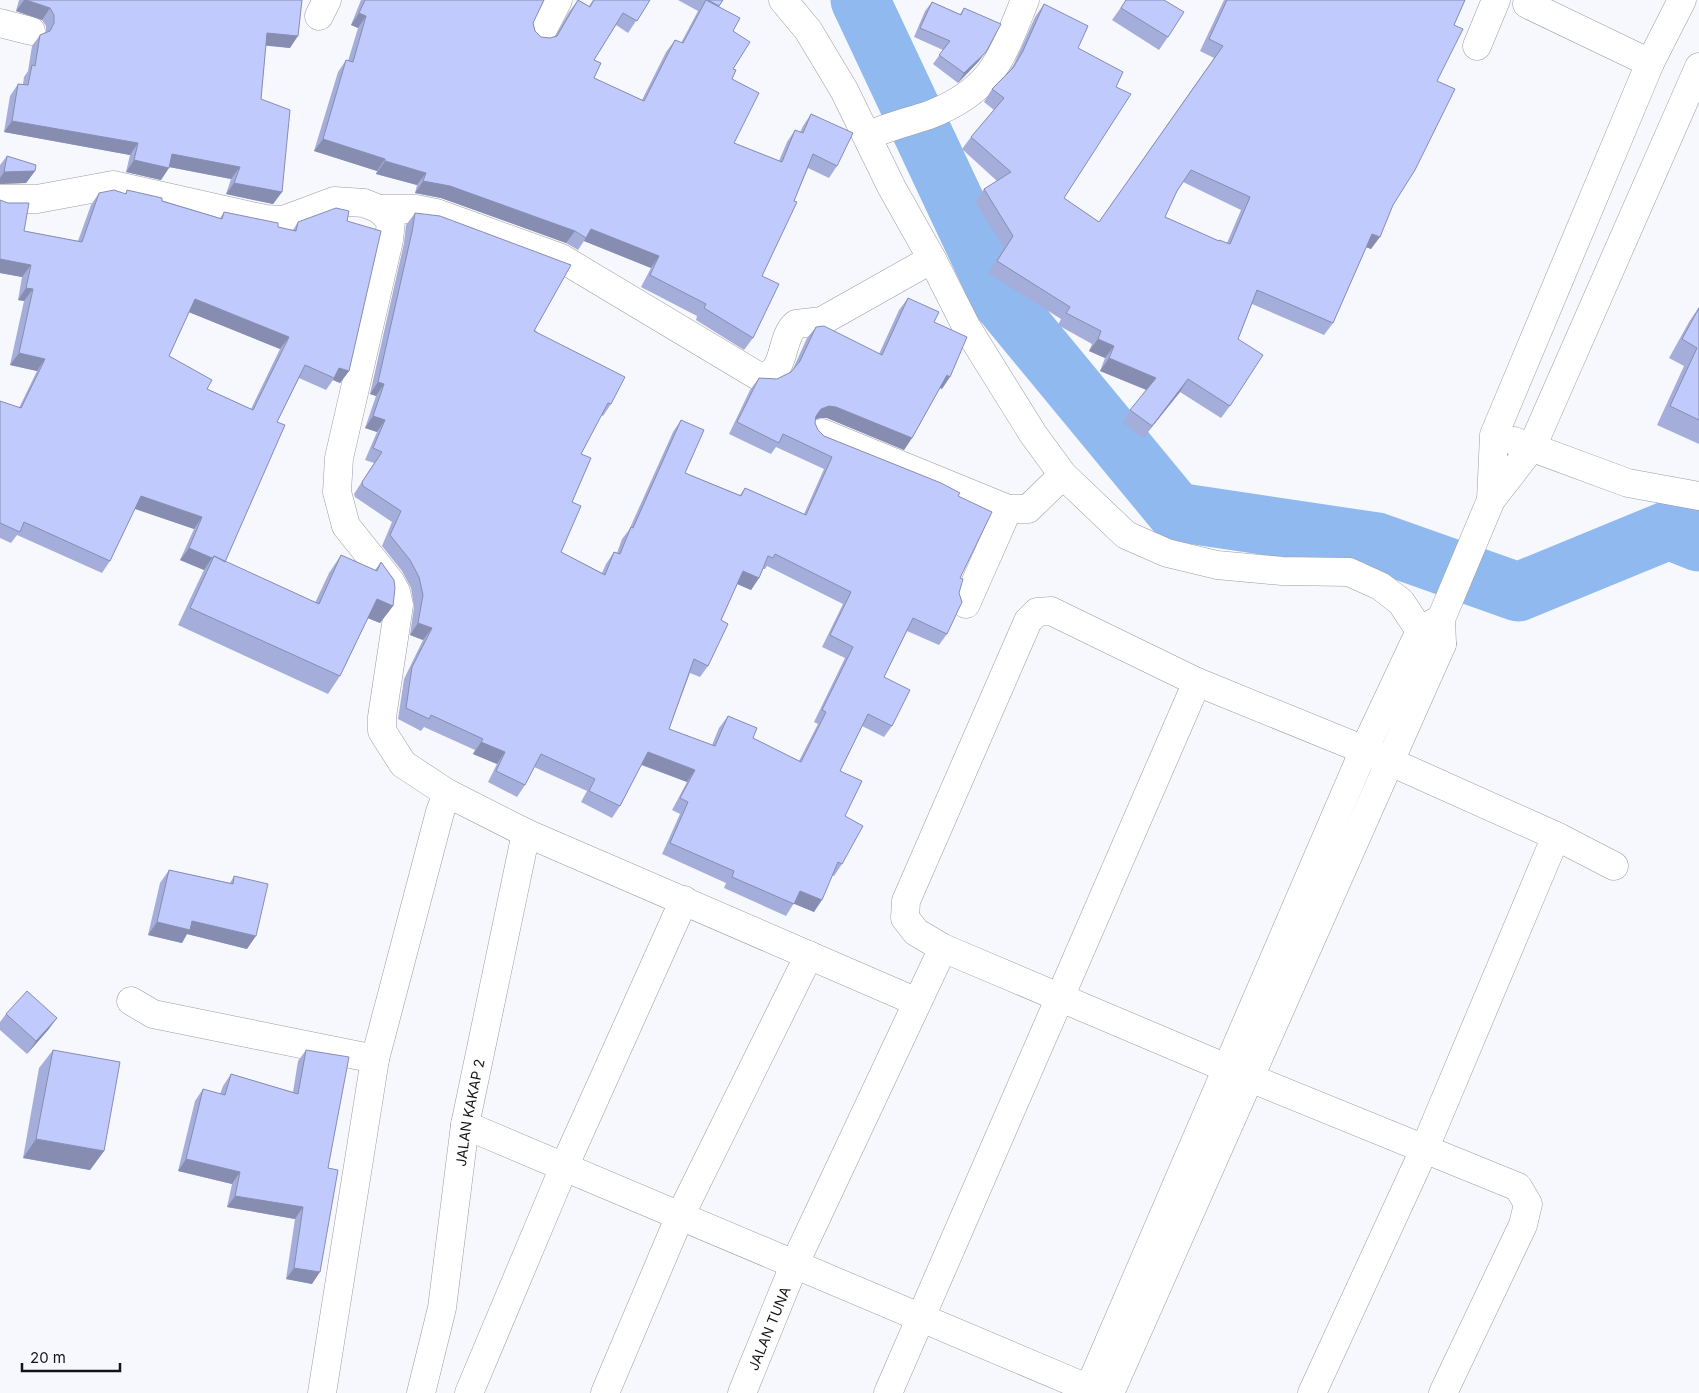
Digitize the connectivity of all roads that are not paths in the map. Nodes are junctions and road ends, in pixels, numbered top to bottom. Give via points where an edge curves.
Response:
1 (558, 0) edge
2 (783, 0) edge
3 (1025, 0) edge
4 (1496, 0) edge
5 (1682, 0) edge
6 (1527, 4) dead end
7 (0, 23) edge
8 (31, 30) dead end
9 (540, 35) edge
10 (1477, 46) dead end
11 (1650, 62) junction
12 (1699, 67) edge
13 (876, 132) junction
14 (0, 199) edge
15 (379, 209) junction
16 (932, 259) junction
17 (822, 433) edge
18 (1494, 435) junction
19 (1532, 446) junction
20 (1063, 475) junction
21 (1699, 496) edge
22 (1492, 500) junction
23 (1008, 509) junction
24 (966, 604) dead end
25 (1436, 626) junction
26 (1197, 682) junction
27 (1364, 750) junction
28 (1391, 762) junction
29 (447, 793) junction
30 (526, 833) junction
31 (1556, 836) junction
32 (1614, 866) dead end
33 (684, 900) junction
34 (943, 948) junction
35 (809, 954) junction
36 (1062, 997) junction
37 (131, 1001) dead end
38 (917, 1002) junction
39 (375, 1058) junction
40 (1239, 1073) junction
41 (465, 1125) junction
42 (1424, 1150) junction
43 (564, 1167) junction
44 (680, 1216) junction
45 (795, 1263) junction
46 (920, 1316) junction
47 (1096, 1392) edge
48 (322, 1393) edge
49 (421, 1393) edge
50 (469, 1393) edge
51 (605, 1393) edge
52 (742, 1393) edge
53 (888, 1393) edge
54 (1312, 1393) edge
55 (1443, 1393) edge

1 - 9 street
2 - 13 street via 808,30 844,90
3 - 13 street via 1002,56 978,88 963,99 929,114
4 - 10 street
5 - 11 street
6 - 11 street
7 - 8 street
11 - 18 street
12 - 19 street
13 - 16 street via 892,188
14 - 15 street via 37,199 113,186 265,219 284,220 334,201 364,203
15 - 16 street via 436,212 561,258 758,376 771,375 776,371 787,337 796,324 822,321
15 - 29 street via 391,221 389,240 339,458 337,492 346,526 390,581 399,605 382,731 403,764
16 - 20 street via 967,328 1033,434
17 - 23 street
18 - 19 street
18 - 22 street
19 - 21 street via 1628,483
19 - 22 street
20 - 23 street via 1028,509
20 - 25 street via 1126,535 1167,553 1217,565 1282,571 1349,572 1380,586
22 - 25 street
23 - 24 street
25 - 27 street
25 - 28 street
26 - 27 street
26 - 34 street via 1051,611 1037,612 1028,621 906,901 905,918 916,932
26 - 36 street
27 - 28 street
27 - 40 street
28 - 31 street
28 - 40 street
29 - 30 street
29 - 39 street
30 - 33 street
30 - 41 street, JALAN KAKAP 2
31 - 32 street
31 - 42 street
33 - 35 street
33 - 43 street
34 - 36 street
34 - 38 street, JALAN TUNA
35 - 38 street
35 - 44 street
36 - 40 street
36 - 46 street
37 - 39 street via 153,1014
38 - 45 street, JALAN TUNA
39 - 48 street
40 - 42 street
40 - 47 street
41 - 43 street
41 - 49 street, JALAN KAKAP 2 via 442,1308
42 - 54 street
42 - 55 street via 1518,1187 1528,1204 1523,1225
43 - 44 street
43 - 50 street
44 - 45 street
44 - 51 street
45 - 46 street
45 - 52 street, JALAN TUNA
46 - 47 street
46 - 53 street

